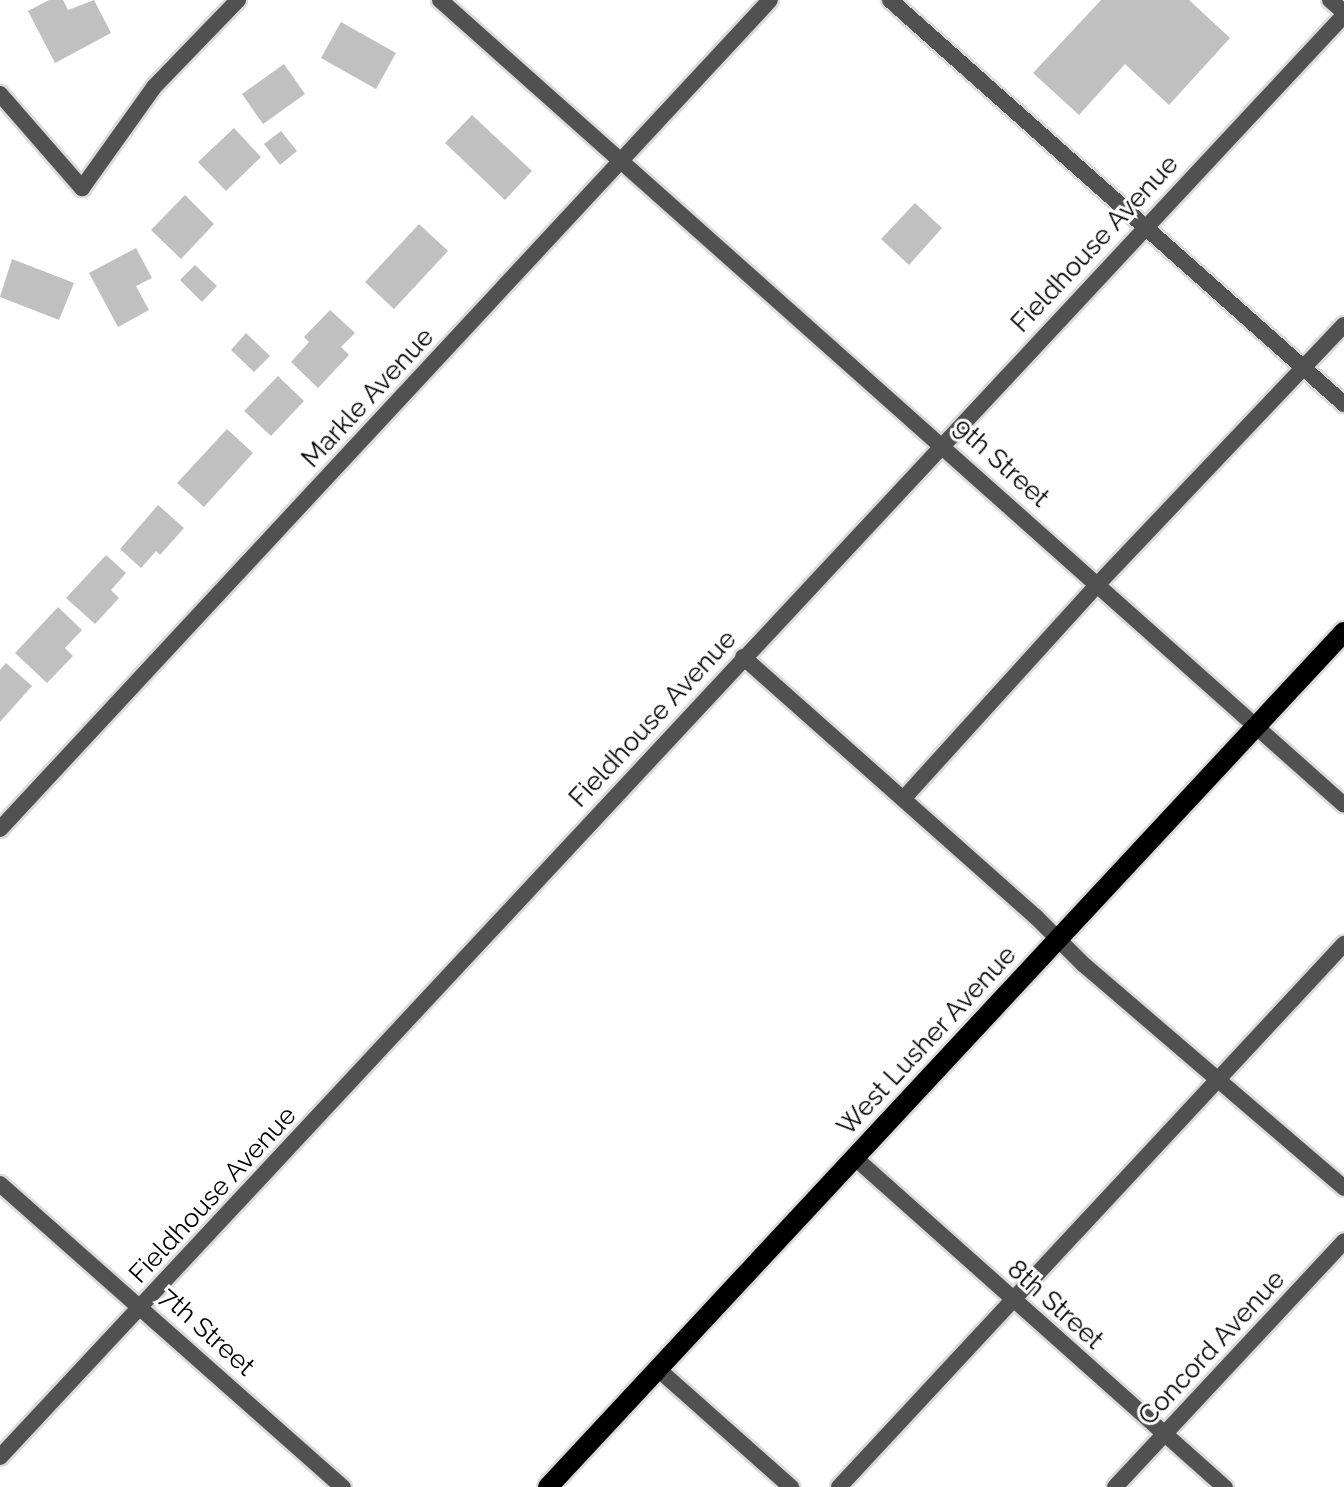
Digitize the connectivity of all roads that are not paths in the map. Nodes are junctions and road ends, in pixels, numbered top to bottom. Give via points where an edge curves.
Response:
1 (238, 0) edge
2 (440, 0) edge
3 (770, 0) edge
4 (890, 0) edge
5 (1330, 0) edge
6 (1344, 14) edge
7 (0, 94) edge
8 (621, 162) junction
9 (1147, 224) junction
10 (1344, 325) edge
11 (1303, 368) junction
12 (1344, 404) edge
13 (941, 442) junction
14 (1098, 584) junction
15 (1344, 632) edge
16 (743, 657) junction
17 (1256, 727) junction
18 (904, 798) junction
19 (1344, 805) edge
20 (0, 829) edge
21 (1058, 938) junction
22 (1344, 944) edge
23 (1217, 1080) junction
24 (854, 1157) junction
25 (0, 1184) edge
26 (1344, 1188) edge
27 (1344, 1241) edge
28 (1013, 1299) junction
29 (142, 1307) junction
30 (658, 1369) junction
31 (1164, 1434) junction
32 (0, 1457) edge
33 (343, 1487) edge
34 (548, 1487) edge
35 (791, 1487) edge
36 (839, 1487) edge
37 (1115, 1487) edge
38 (1225, 1487) edge

1 - 7 street via 154,87 82,188
2 - 8 street, 9th Street
3 - 8 street, Markle Avenue
4 - 9 street
5 - 6 street
6 - 9 street, Fieldhouse Avenue
8 - 13 street, 9th Street
8 - 20 street, Markle Avenue
9 - 11 street
9 - 13 street, Fieldhouse Avenue
10 - 11 street
11 - 12 street
11 - 14 street
13 - 14 street, 9th Street
13 - 16 street, Fieldhouse Avenue
14 - 17 street, 9th Street
14 - 18 street
15 - 17 main road, West Lusher Avenue
16 - 18 street
16 - 29 street, Fieldhouse Avenue
17 - 19 street, 9th Street
17 - 21 main road, West Lusher Avenue
18 - 21 street
21 - 23 street
21 - 24 main road, West Lusher Avenue
22 - 23 street
23 - 26 street
23 - 28 street
24 - 28 street, 8th Street
24 - 30 main road, West Lusher Avenue
25 - 29 street, 7th Street
27 - 31 street, Concord Avenue
28 - 31 street, 8th Street
28 - 36 street
29 - 32 street, Fieldhouse Avenue
29 - 33 street, 7th Street
30 - 34 main road, West Lusher Avenue
30 - 35 street
31 - 37 street, Concord Avenue
31 - 38 street, 8th Street

